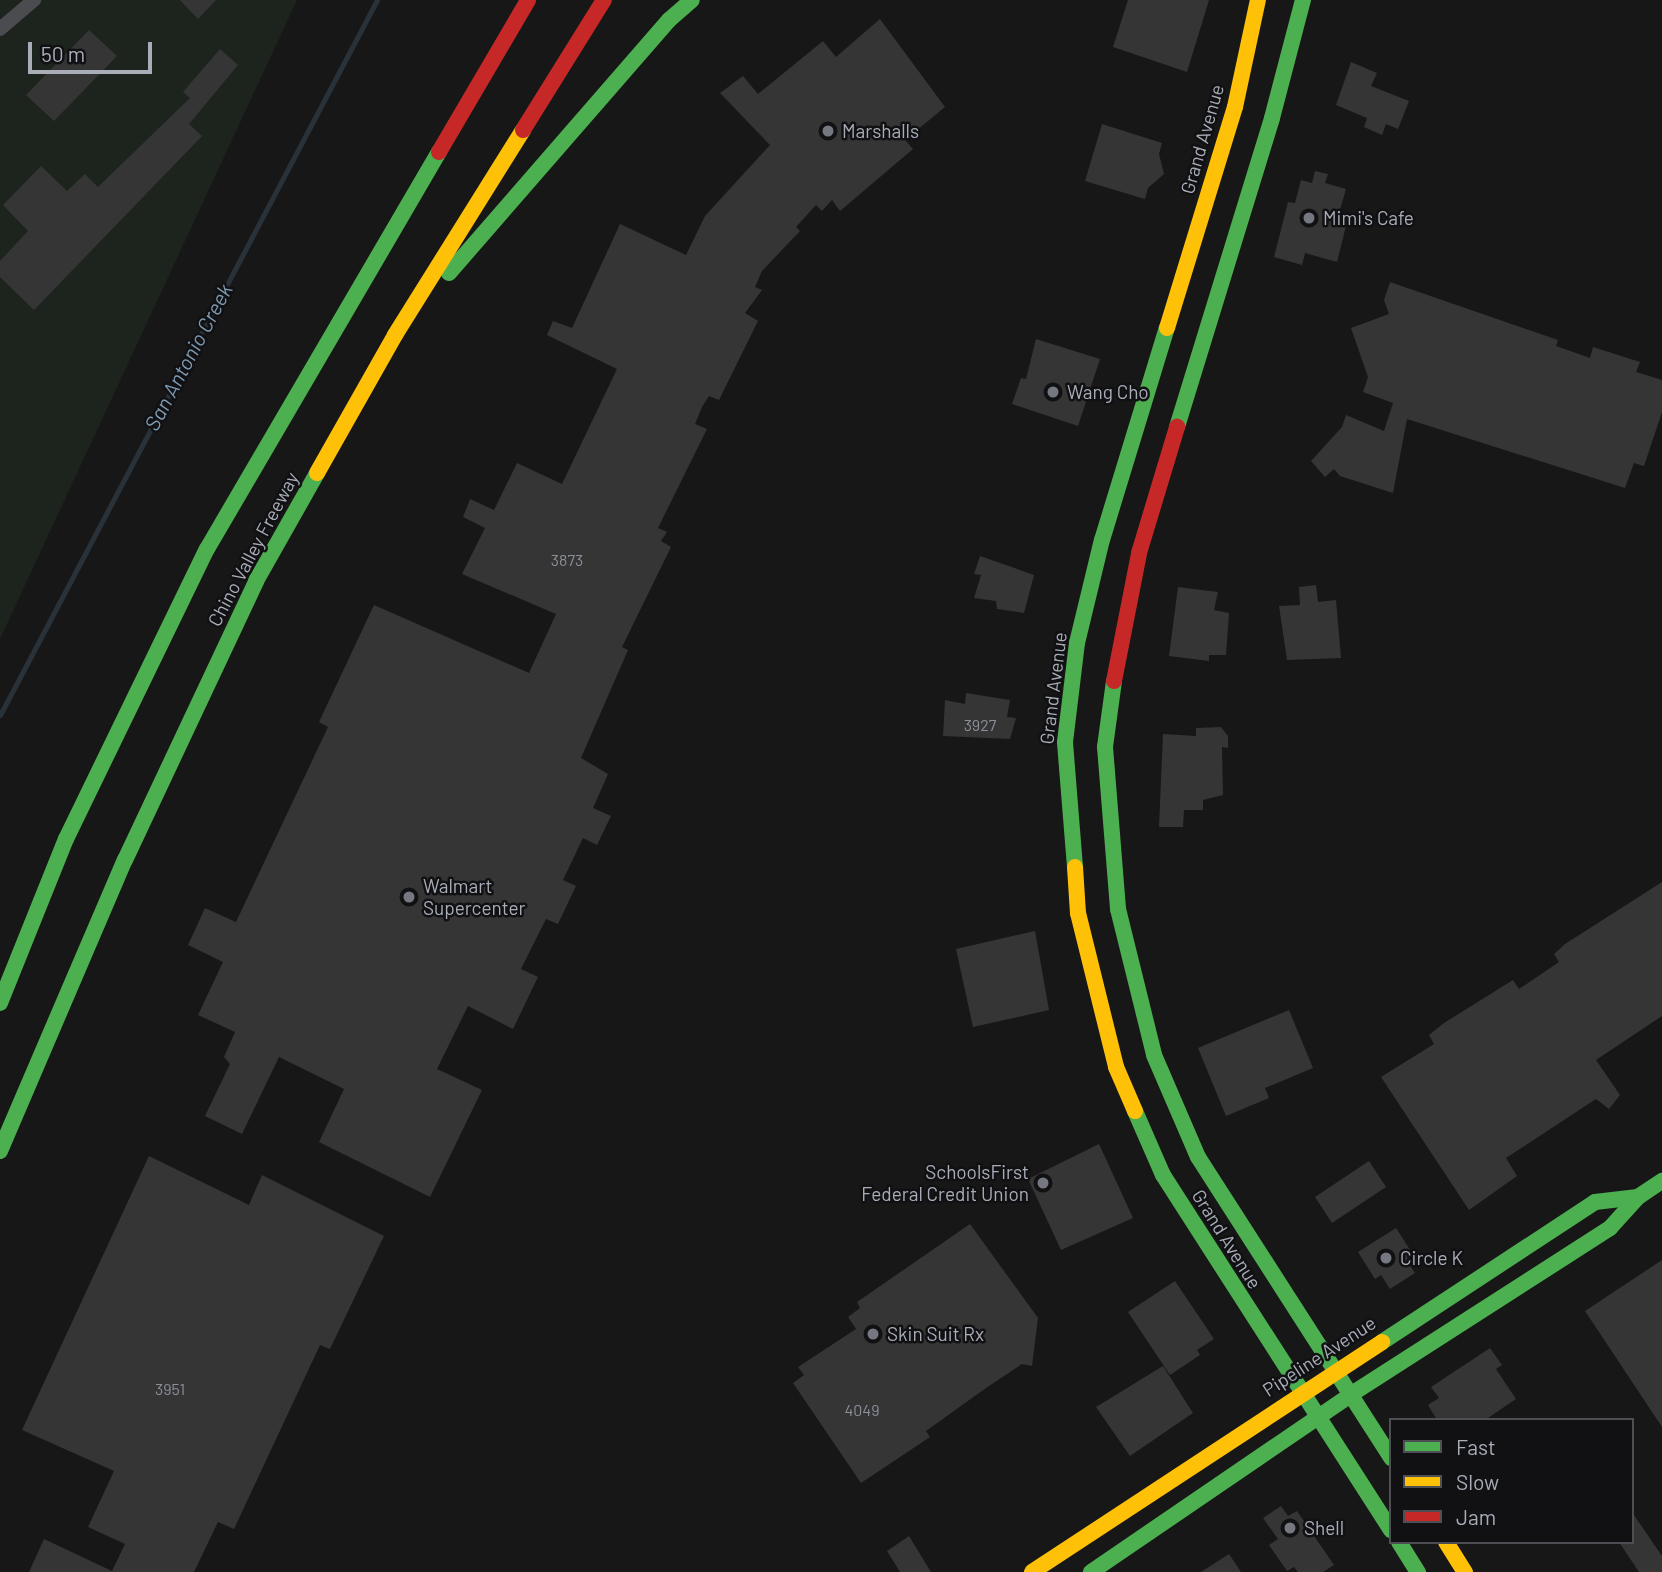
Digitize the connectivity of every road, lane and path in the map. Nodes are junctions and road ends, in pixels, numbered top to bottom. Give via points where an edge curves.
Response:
1 (34, 0) edge
2 (517, 0) edge
3 (528, 0) edge
4 (604, 0) edge
5 (692, 0) edge
6 (1258, 0) edge
7 (1303, 0) edge
8 (511, 27) junction
9 (0, 29) edge
10 (395, 335) junction
11 (0, 1003) edge
12 (0, 1151) edge
13 (1662, 1181) edge
14 (1638, 1197) junction
15 (1334, 1370) junction
16 (1302, 1391) junction
17 (1350, 1395) junction
18 (1318, 1417) junction
19 (1389, 1455) edge
20 (1389, 1527) edge
21 (1400, 1544) edge
22 (1447, 1544) edge
23 (1032, 1572) edge
24 (1091, 1572) edge
25 (1418, 1572) edge
26 (1465, 1572) edge

1 - 9 street
2 - 8 main road
3 - 8 main road, Chino Valley Freeway
4 - 10 main road, Chino Valley Freeway
5 - 10 main road via 669,20
6 - 16 main road, Grand Avenue via 1229,127 1102,540 1077,643 1065,742 1078,913 1116,1067 1163,1175
7 - 15 main road, Grand Avenue via 1280,92 1139,553 1117,654 1105,747 1118,909 1154,1055 1198,1157
8 - 11 main road, Chino Valley Freeway via 207,548 66,839
10 - 12 main road, Chino Valley Freeway via 256,581 125,860
13 - 14 main road, Pipeline Avenue
14 - 15 main road, Pipeline Avenue via 1595,1202
14 - 17 main road, Pipeline Avenue via 1610,1228
15 - 16 main road, Pipeline Avenue
15 - 17 main road, Grand Avenue
16 - 18 main road, Grand Avenue
16 - 23 main road, Pipeline Avenue
17 - 18 main road, Pipeline Avenue
17 - 19 main road, Grand Avenue
18 - 20 main road, Grand Avenue
18 - 24 main road, Pipeline Avenue
21 - 25 main road
22 - 26 main road

